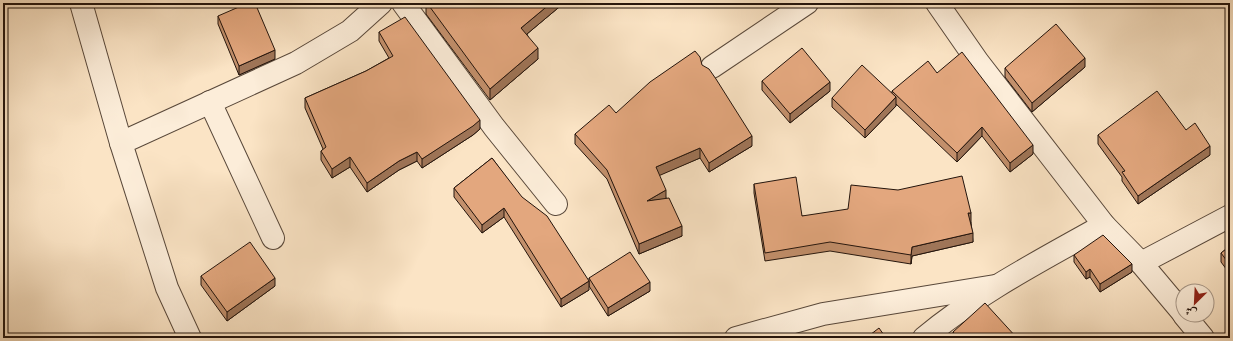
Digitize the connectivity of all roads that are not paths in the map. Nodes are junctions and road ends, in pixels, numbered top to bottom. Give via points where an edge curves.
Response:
1 (81, 3) edge
2 (380, 3) edge
3 (403, 3) edge
4 (807, 3) edge
5 (937, 3) edge
6 (712, 67) dead end
7 (210, 102) junction
8 (121, 143) junction
9 (556, 204) dead end
10 (1230, 216) edge
11 (1104, 225) junction
12 (274, 238) dead end
13 (1141, 263) junction
14 (995, 286) junction
15 (1175, 303) edge
16 (1191, 323) edge
17 (190, 338) edge
18 (736, 338) edge
19 (924, 338) edge
20 (1203, 338) edge

1 - 8 street
2 - 7 street via 350,31 296,63
3 - 9 street via 494,127
4 - 6 street
5 - 11 street via 978,62
7 - 8 street
7 - 12 street
8 - 17 street via 167,288
10 - 13 street
11 - 13 street
11 - 14 street
13 - 15 street
14 - 18 street via 823,314
14 - 19 street via 953,314
16 - 20 street

